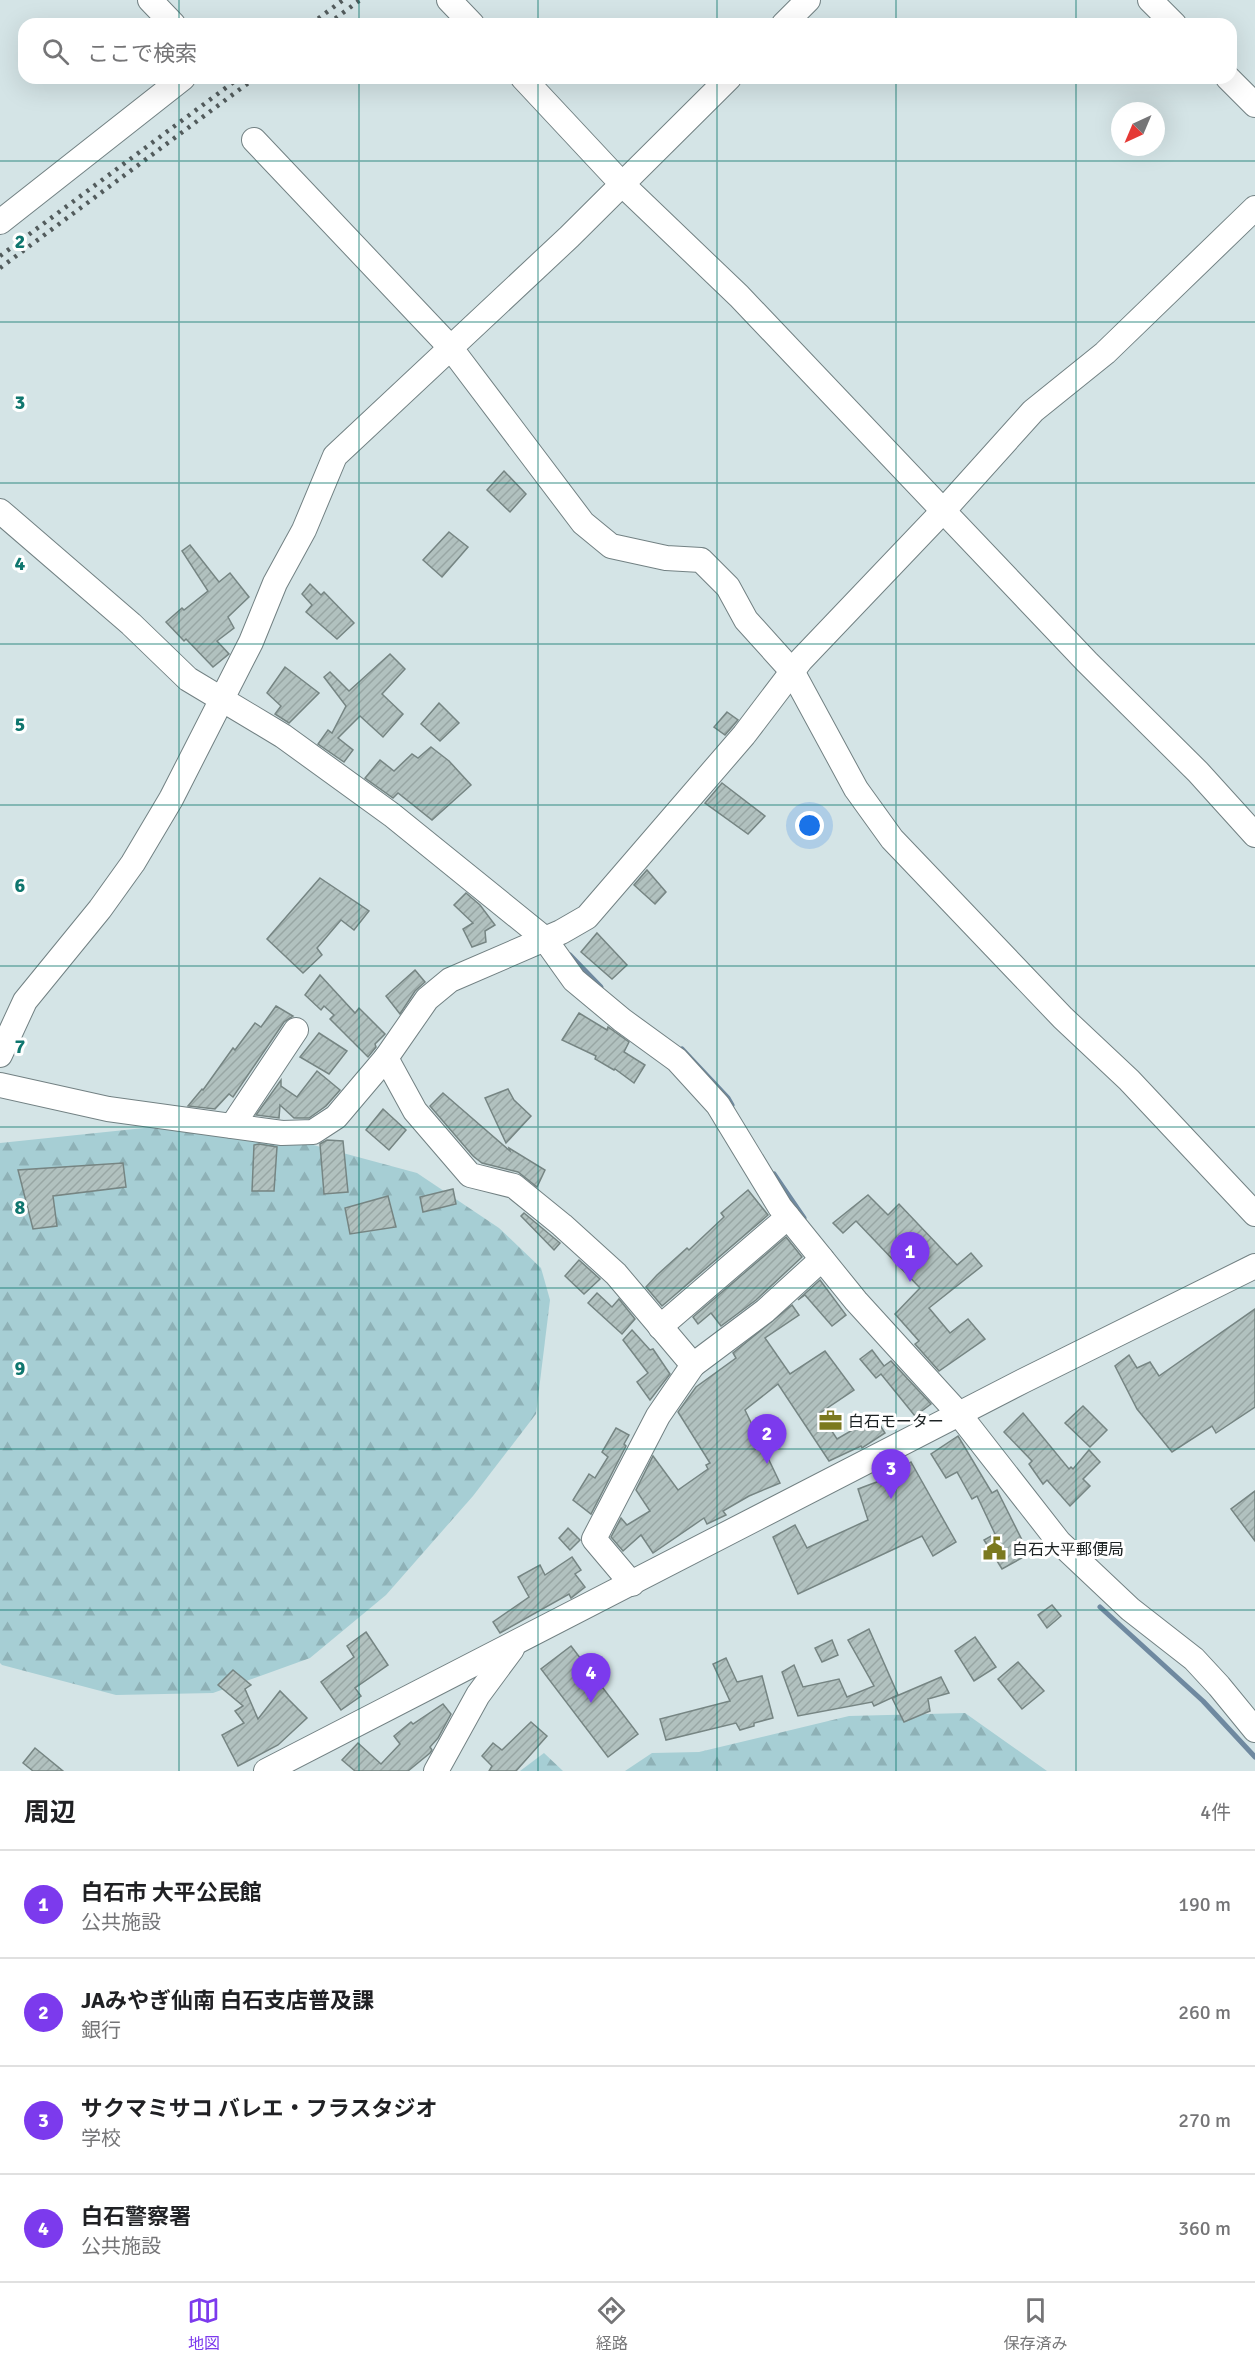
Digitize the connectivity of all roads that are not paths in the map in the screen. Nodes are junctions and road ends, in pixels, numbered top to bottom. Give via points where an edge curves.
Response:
1 (150, 0) edge
2 (449, 0) edge
3 (808, 0) edge
4 (1150, 0) edge
5 (167, 18) edge
6 (466, 18) edge
7 (790, 18) edge
8 (1168, 18) edge
9 (175, 84) edge
10 (529, 84) edge
11 (723, 84) edge
12 (1234, 84) edge
13 (1255, 105) edge
14 (254, 140) dead end
15 (622, 184) junction
16 (1255, 208) edge
17 (0, 222) edge
18 (450, 346) junction
19 (944, 510) junction
20 (0, 511) edge
21 (792, 671) junction
22 (222, 701) junction
23 (1255, 835) edge
24 (544, 938) junction
25 (296, 1030) dead end
26 (0, 1055) edge
27 (386, 1058) junction
28 (0, 1085) edge
29 (232, 1126) junction
30 (1255, 1214) edge
31 (788, 1217) junction
32 (822, 1259) junction
33 (1255, 1266) edge
34 (660, 1327) junction
35 (693, 1365) junction
36 (959, 1414) junction
37 (632, 1584) junction
38 (516, 1644) junction
39 (1255, 1730) edge
40 (266, 1771) edge
41 (436, 1771) edge

1 - 5 street
2 - 6 street
3 - 7 street
4 - 8 street
9 - 17 street
10 - 15 street
11 - 15 street
12 - 13 street
14 - 18 street
15 - 18 street
15 - 19 street via 739,296
16 - 19 street via 1105,353 1033,411
18 - 21 street via 583,523 611,546 666,558 700,560 728,587 746,620
18 - 22 street via 335,456
19 - 21 street
19 - 23 street
20 - 22 street via 131,624 188,679
21 - 24 street via 744,735 587,916
21 - 30 street via 856,789 892,839
22 - 24 street via 283,736 392,815
22 - 26 street via 133,863 25,1001
24 - 27 street via 450,980 427,999
24 - 31 street via 574,980 677,1060 718,1106
25 - 29 street
27 - 29 street via 336,1117 313,1132 282,1133
27 - 34 street via 415,1111 470,1175 514,1186 616,1274
28 - 29 street via 108,1110
31 - 32 street
31 - 34 street
32 - 35 street via 765,1311
32 - 36 street
33 - 36 street
34 - 35 street
35 - 37 street via 658,1416 594,1539
36 - 37 street
36 - 39 street via 1059,1542 1130,1609 1194,1659
37 - 38 street
38 - 40 street
38 - 41 street via 478,1695

